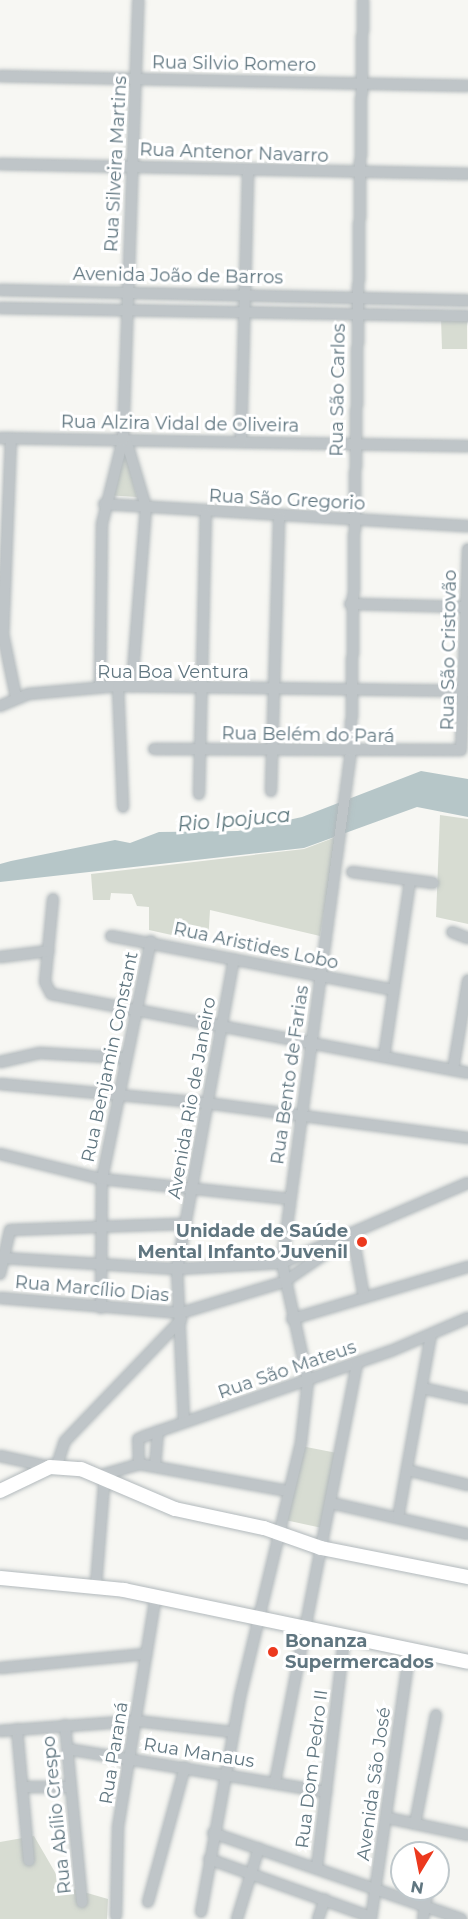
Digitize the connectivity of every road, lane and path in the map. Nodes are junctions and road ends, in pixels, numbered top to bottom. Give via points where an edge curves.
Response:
1 (138, 0) edge
2 (363, 0) edge
3 (0, 75) edge
4 (138, 78) junction
5 (361, 83) junction
6 (468, 86) edge
7 (0, 164) edge
8 (135, 166) junction
9 (248, 171) junction
10 (360, 172) junction
11 (468, 174) edge
12 (0, 290) edge
13 (125, 290) junction
14 (245, 292) junction
15 (356, 296) junction
16 (468, 301) edge
17 (0, 308) edge
18 (124, 309) junction
19 (244, 311) junction
20 (356, 313) junction
21 (468, 316) edge
22 (6, 438) edge
23 (124, 440) junction
24 (241, 442) junction
25 (354, 444) junction
26 (468, 446) edge
27 (104, 504) junction
28 (146, 507) junction
29 (206, 513) junction
30 (279, 517) junction
31 (352, 520) junction
32 (468, 526) edge
33 (468, 549) edge
34 (3, 552) edge
35 (350, 604) junction
36 (467, 607) edge
37 (118, 686) junction
38 (132, 686) junction
39 (100, 687) junction
40 (202, 688) junction
41 (274, 690) junction
42 (349, 691) junction
43 (466, 691) edge
44 (16, 698) junction
45 (0, 706) edge
46 (154, 749) dead end
47 (200, 750) junction
48 (461, 750) joint
49 (351, 751) junction
50 (272, 752) junction
51 (348, 780) joint
52 (271, 791) dead end
53 (199, 794) dead end
54 (123, 807) dead end
55 (352, 872) dead end
56 (410, 880) junction
57 (433, 883) dead end
58 (53, 899) dead end
59 (452, 932) dead end
60 (111, 936) dead end
61 (468, 938) edge
62 (151, 941) junction
63 (49, 951) junction
64 (0, 957) edge
65 (234, 959) junction
66 (322, 976) junction
67 (468, 980) edge
68 (394, 990) junction
69 (138, 1010) junction
70 (222, 1027) junction
71 (312, 1042) junction
72 (384, 1057) junction
73 (126, 1058) junction
74 (0, 1062) edge
75 (453, 1070) junction
76 (468, 1072) edge
77 (0, 1084) edge
78 (118, 1095) junction
79 (206, 1103) junction
80 (299, 1114) junction
81 (468, 1138) edge
82 (0, 1154) edge
83 (102, 1179) junction
84 (468, 1183) edge
85 (193, 1188) junction
86 (290, 1199) junction
87 (186, 1224) junction
88 (100, 1225) junction
89 (348, 1238) junction
90 (3, 1258) junction
91 (282, 1263) junction
92 (100, 1264) junction
93 (468, 1267) edge
94 (177, 1269) junction
95 (0, 1274) edge
96 (284, 1281) junction
97 (364, 1297) junction
98 (0, 1298) edge
99 (101, 1308) junction
100 (181, 1316) junction
101 (468, 1318) edge
102 (292, 1319) junction
103 (431, 1335) junction
104 (357, 1363) junction
105 (308, 1381) junction
106 (422, 1388) junction
107 (468, 1398) edge
108 (184, 1422) junction
109 (158, 1431) junction
110 (0, 1456) edge
111 (139, 1464) junction
112 (155, 1466) junction
113 (53, 1468) junction
114 (407, 1470) junction
115 (105, 1474) junction
116 (468, 1485) edge
117 (4, 1487) edge
118 (288, 1491) junction
119 (331, 1503) junction
120 (398, 1518) junction
121 (279, 1533) junction
122 (468, 1534) edge
123 (321, 1548) junction
124 (468, 1577) edge
125 (1, 1578) edge
126 (96, 1586) junction
127 (156, 1596) junction
128 (257, 1618) junction
129 (305, 1630) junction
130 (344, 1640) junction
131 (146, 1654) junction
132 (409, 1654) junction
133 (468, 1662) edge
134 (0, 1668) edge
135 (436, 1715) dead end
136 (135, 1721) junction
137 (65, 1725) junction
138 (17, 1729) junction
139 (0, 1731) edge
140 (232, 1732) junction
141 (67, 1749) junction
142 (130, 1758) junction
143 (185, 1767) junction
144 (225, 1773) junction
145 (275, 1782) junction
146 (22, 1787) junction
147 (71, 1787) junction
148 (326, 1792) junction
149 (388, 1818) junction
150 (415, 1824) junction
151 (213, 1833) junction
152 (468, 1834) edge
153 (258, 1848) junction
154 (209, 1858) junction
155 (29, 1860) dead end
156 (317, 1867) junction
157 (249, 1873) junction
158 (375, 1889) junction
159 (325, 1899) junction
160 (426, 1901) edge
161 (82, 1902) dead end
162 (148, 1902) dead end
163 (425, 1906) junction
164 (201, 1912) dead end
165 (116, 1917) dead end
166 (371, 1918) edge
167 (237, 1919) edge
168 (318, 1919) edge
169 (423, 1919) edge
170 (462, 1919) edge

1 - 4 street, Rua Silveira Martins
2 - 5 street, Rua São Carlos
3 - 4 street, Rua Silvio Romero
4 - 5 street, Rua Silvio Romero
4 - 8 street, Rua Silveira Martins
5 - 6 street, Rua Silvio Romero
5 - 10 street, Rua São Carlos
7 - 8 street, Rua Antenor Navarro
8 - 9 street, Rua Antenor Navarro
8 - 13 street, Rua Silveira Martins
9 - 10 street, Rua Antenor Navarro
9 - 14 street
10 - 11 street, Rua Antenor Navarro
10 - 15 street, Rua São Carlos
12 - 13 street, Avenida João de Barros
13 - 14 street, Avenida João de Barros
13 - 18 street, Rua Silveira Martins
14 - 15 street, Avenida João de Barros
14 - 19 street
15 - 16 street, Avenida João de Barros
15 - 20 street, Rua São Carlos
17 - 18 street, Avenida João de Barros
18 - 19 street, Avenida João de Barros
18 - 23 street, Rua Silveira Martins
19 - 20 street, Avenida João de Barros
19 - 24 street
20 - 21 street, Avenida João de Barros
20 - 25 street, Rua São Carlos
22 - 23 street, Rua Alzira Vidal de Oliveira
22 - 34 street
23 - 24 street, Rua Alzira Vidal de Oliveira
23 - 27 street, Rua Silveira Martins
23 - 28 street
24 - 25 street, Rua Alzira Vidal de Oliveira
25 - 26 street, Rua Alzira Vidal de Oliveira
25 - 31 street, Rua São Carlos
27 - 28 street, Rua São Gregorio
27 - 39 street, Rua Silveira Martins
28 - 29 street, Rua São Gregorio
28 - 38 street
29 - 30 street, Rua São Gregorio
29 - 40 street
30 - 31 street, Rua São Gregorio
30 - 41 street
31 - 32 street, Rua São Gregorio
31 - 35 street, Rua São Carlos
33 - 36 street, Rua São Cristovão
34 - 44 street via 3,634
35 - 36 street
35 - 42 street, Rua São Carlos
36 - 43 street, Rua São Cristovão
37 - 38 street, Rua Boa Ventura
37 - 39 street, Rua Boa Ventura
37 - 54 street
38 - 40 street, Rua Boa Ventura
39 - 44 street, Rua Boa Ventura
40 - 41 street, Rua Boa Ventura
40 - 47 street
41 - 42 street, Rua Boa Ventura
41 - 50 street
42 - 43 street, Rua Boa Ventura
42 - 49 street, Rua São Carlos
43 - 48 street, Rua São Cristovão
44 - 45 street, Rua Boa Ventura
46 - 47 street, Rua Belém do Pará
47 - 50 street, Rua Belém do Pará
47 - 53 street
48 - 49 street, Rua Belém do Pará
49 - 50 street, Rua Belém do Pará
49 - 51 street, Rua São Carlos
50 - 52 street
51 - 66 street, Rua Bento de Farias
55 - 56 street
56 - 57 street
56 - 68 street
58 - 63 street
59 - 61 street
60 - 62 street, Rua Aristides Lobo
62 - 65 street, Rua Aristides Lobo
62 - 69 street, Rua Benjamin Constant
63 - 64 street
63 - 69 street via 46,991
65 - 66 street, Rua Aristides Lobo
65 - 70 street, Avenida Rio de Janeiro
66 - 68 street, Rua Aristides Lobo
66 - 71 street, Rua Bento de Farias
67 - 75 street
68 - 72 street
69 - 70 street
69 - 73 street, Rua Benjamin Constant
70 - 71 street
70 - 79 street, Avenida Rio de Janeiro
71 - 72 street
71 - 80 street, Rua Bento de Farias
72 - 75 street
73 - 74 street via 40,1053
73 - 78 street, Rua Benjamin Constant
75 - 76 street
77 - 78 street
78 - 79 street
78 - 83 street, Rua Benjamin Constant
79 - 80 street
79 - 85 street, Avenida Rio de Janeiro
80 - 81 street
80 - 86 street, Rua Bento de Farias
82 - 83 street
83 - 85 street
83 - 88 street, Rua Benjamin Constant
84 - 89 street
85 - 86 street
85 - 87 street, Avenida Rio de Janeiro
86 - 91 street, Rua Bento de Farias
87 - 88 street
87 - 94 street, Avenida Rio de Janeiro
88 - 90 street via 7,1232
88 - 92 street, Rua Benjamin Constant
89 - 91 street
89 - 96 street
89 - 97 street
90 - 92 street
90 - 95 street
91 - 94 street
91 - 96 street, Rua Bento de Farias
92 - 94 street
92 - 99 street, Rua Benjamin Constant
93 - 97 street
94 - 100 street, Avenida Rio de Janeiro
96 - 100 street
96 - 102 street, Rua Bento de Farias
97 - 102 street
98 - 99 street, Rua Marcílio Dias
99 - 100 street, Rua Marcílio Dias
100 - 108 street, Avenida Rio de Janeiro
100 - 113 street via 65,1441
101 - 103 street, Rua São Mateus
102 - 105 street, Rua Bento de Farias
103 - 104 street, Rua São Mateus
103 - 106 street
104 - 105 street, Rua São Mateus
104 - 119 street
105 - 108 street, Rua São Mateus
105 - 118 street
106 - 107 street
106 - 114 street
108 - 109 street, Rua São Mateus
109 - 111 street, Rua São Mateus via 138,1439
109 - 112 street
110 - 113 street
111 - 112 street
111 - 115 street
112 - 118 street
113 - 115 main road
113 - 117 main road
114 - 116 street
114 - 120 street
115 - 121 main road via 122,1488 175,1509
115 - 126 street
118 - 121 street
119 - 120 street
119 - 123 street
120 - 122 street
121 - 123 main road
121 - 128 street
123 - 124 main road
123 - 129 street
125 - 126 main road
126 - 127 main road
127 - 128 main road
127 - 131 street, Rua Paraná
128 - 129 main road
128 - 140 street
129 - 130 main road
129 - 145 street
130 - 132 main road
130 - 148 street, Rua Dom Pedro II
131 - 134 street
131 - 136 street, Rua Paraná
132 - 133 main road
132 - 149 street, Avenida São José
135 - 150 street
136 - 137 street
136 - 140 street
136 - 142 street, Rua Paraná
137 - 138 street
137 - 141 street, Rua Abílio Crespo
138 - 139 street
138 - 146 street
140 - 144 street
141 - 142 street, Rua Manaus
141 - 147 street, Rua Abílio Crespo
142 - 143 street, Rua Manaus
142 - 165 street, Rua Paraná via 118,1827
143 - 144 street, Rua Manaus
143 - 162 street
144 - 145 street, Rua Manaus
144 - 151 street
145 - 148 street, Rua Manaus
146 - 147 street
146 - 155 street
147 - 161 street, Rua Abílio Crespo
148 - 156 street, Rua Dom Pedro II
149 - 150 street
149 - 158 street, Avenida São José
150 - 152 street
151 - 153 street
151 - 154 street
153 - 156 street
153 - 157 street
154 - 157 street
154 - 164 street
156 - 158 street
157 - 159 street
157 - 167 street
158 - 163 street
158 - 166 street, Avenida São José
159 - 166 street
159 - 168 street
160 - 163 street
163 - 169 street
163 - 170 street

